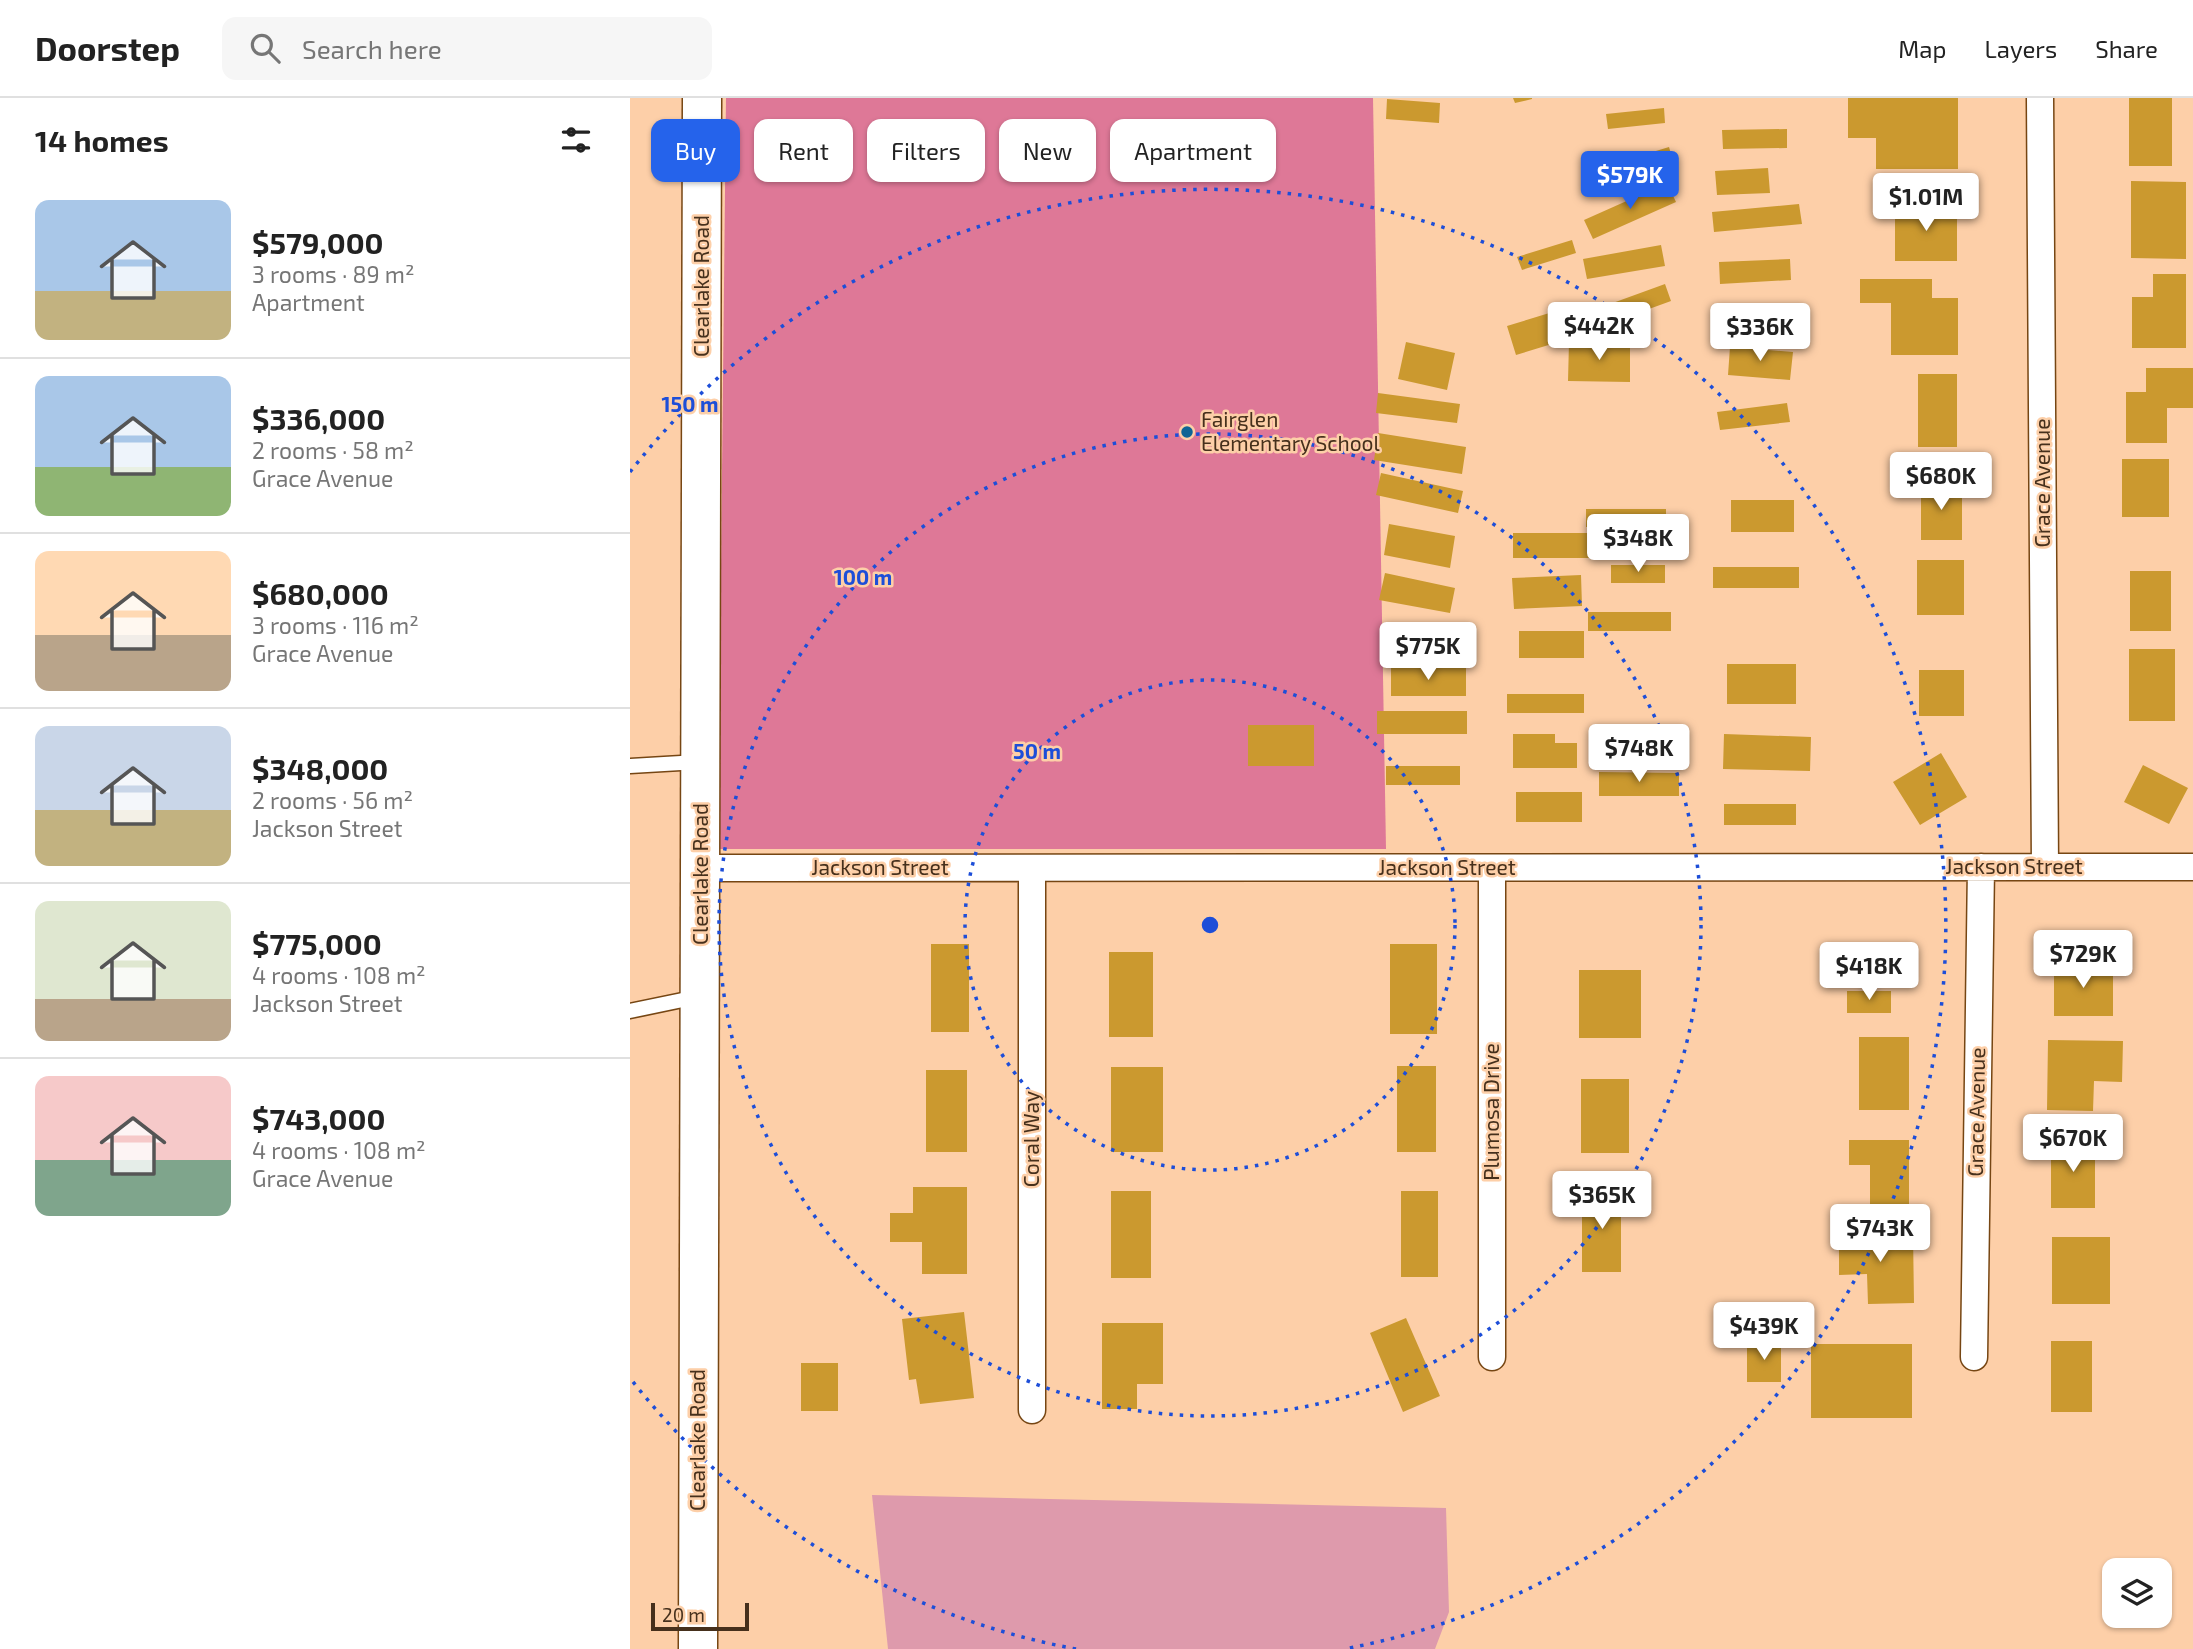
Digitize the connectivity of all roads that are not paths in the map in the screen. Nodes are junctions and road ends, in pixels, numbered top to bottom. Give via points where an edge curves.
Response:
1 (702, 98) edge
2 (2040, 98) edge
3 (701, 762) junction
4 (630, 766) edge
5 (1981, 867) junction
6 (2045, 867) junction
7 (2193, 867) edge
8 (701, 868) junction
9 (1032, 868) junction
10 (1492, 868) junction
11 (700, 996) junction
12 (630, 1011) edge
13 (1492, 1357) dead end
14 (1974, 1357) dead end
15 (1032, 1410) dead end
16 (698, 1649) edge

1 - 3 street, Clearlake Road
2 - 6 street, Grace Avenue
3 - 4 lane
3 - 8 street, Clearlake Road
5 - 6 street, Jackson Street
5 - 10 street, Jackson Street
5 - 14 street, Grace Avenue
6 - 7 street, Jackson Street
8 - 9 street, Jackson Street
8 - 11 street, Clearlake Road
9 - 10 street, Jackson Street
9 - 15 street, Coral Way
10 - 13 street, Plumosa Drive
11 - 12 lane
11 - 16 street, Clearlake Road

